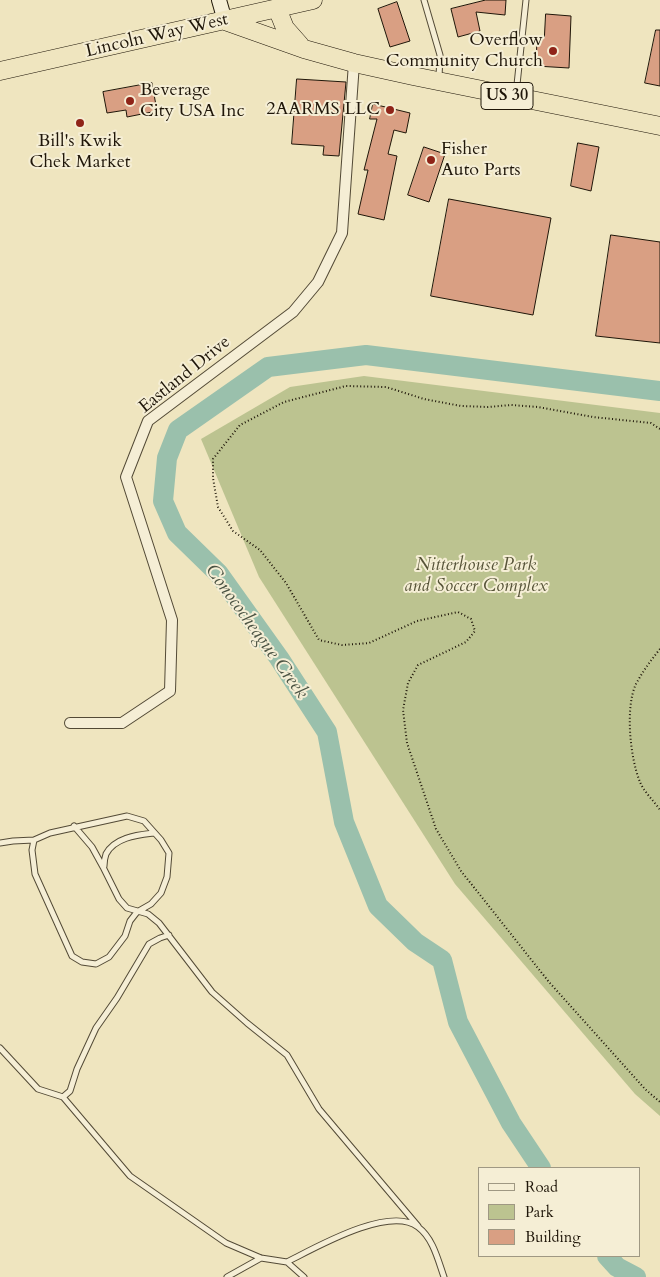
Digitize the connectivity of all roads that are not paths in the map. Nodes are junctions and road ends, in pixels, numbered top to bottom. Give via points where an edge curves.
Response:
1 (220, 0) edge
2 (313, 0) edge
3 (424, 0) edge
4 (526, 0) edge
5 (277, 8) junction
6 (224, 21) junction
7 (304, 49) junction
8 (354, 62) junction
9 (0, 71) edge
10 (439, 81) junction
11 (515, 97) junction
12 (660, 126) edge
13 (70, 723) dead end
14 (74, 826) junction
15 (154, 833) junction
16 (34, 840) junction
17 (0, 843) edge
18 (103, 867) junction
19 (138, 912) junction
20 (169, 935) junction
21 (0, 1048) edge
22 (63, 1097) junction
23 (418, 1226) junction
24 (260, 1258) junction
25 (287, 1262) junction
26 (227, 1277) edge
27 (304, 1277) edge
28 (444, 1277) edge

1 - 6 street
2 - 5 highway, Lincoln Way West
3 - 10 lane via 440,55
4 - 11 lane
5 - 6 highway, Lincoln Way West
5 - 7 highway via 285,28
6 - 7 highway, US 30
6 - 9 highway, Lincoln Way West
7 - 8 highway, US 30
8 - 10 highway, US 30
8 - 13 street, Eastland Drive via 342,233 318,282 293,312 148,421 126,477 172,620 170,692 122,723
10 - 11 highway, US 30
11 - 12 highway, US 30
14 - 15 lane via 127,816 144,821
14 - 16 lane
14 - 18 lane via 92,847
15 - 18 lane via 130,836 117,843 106,853
15 - 19 lane via 169,853 167,877 151,904
16 - 17 lane
16 - 19 lane via 35,874 72,956 82,962 96,964 109,957
18 - 19 lane via 119,899 127,908
19 - 20 lane via 148,914
20 - 22 lane via 149,944 96,1028 70,1091
20 - 23 lane via 212,992 287,1055 319,1109
21 - 22 lane via 38,1089
22 - 24 lane via 130,1176 226,1243
23 - 25 lane via 392,1220 368,1224
23 - 28 lane via 427,1235
24 - 25 lane
24 - 26 lane
25 - 27 lane

